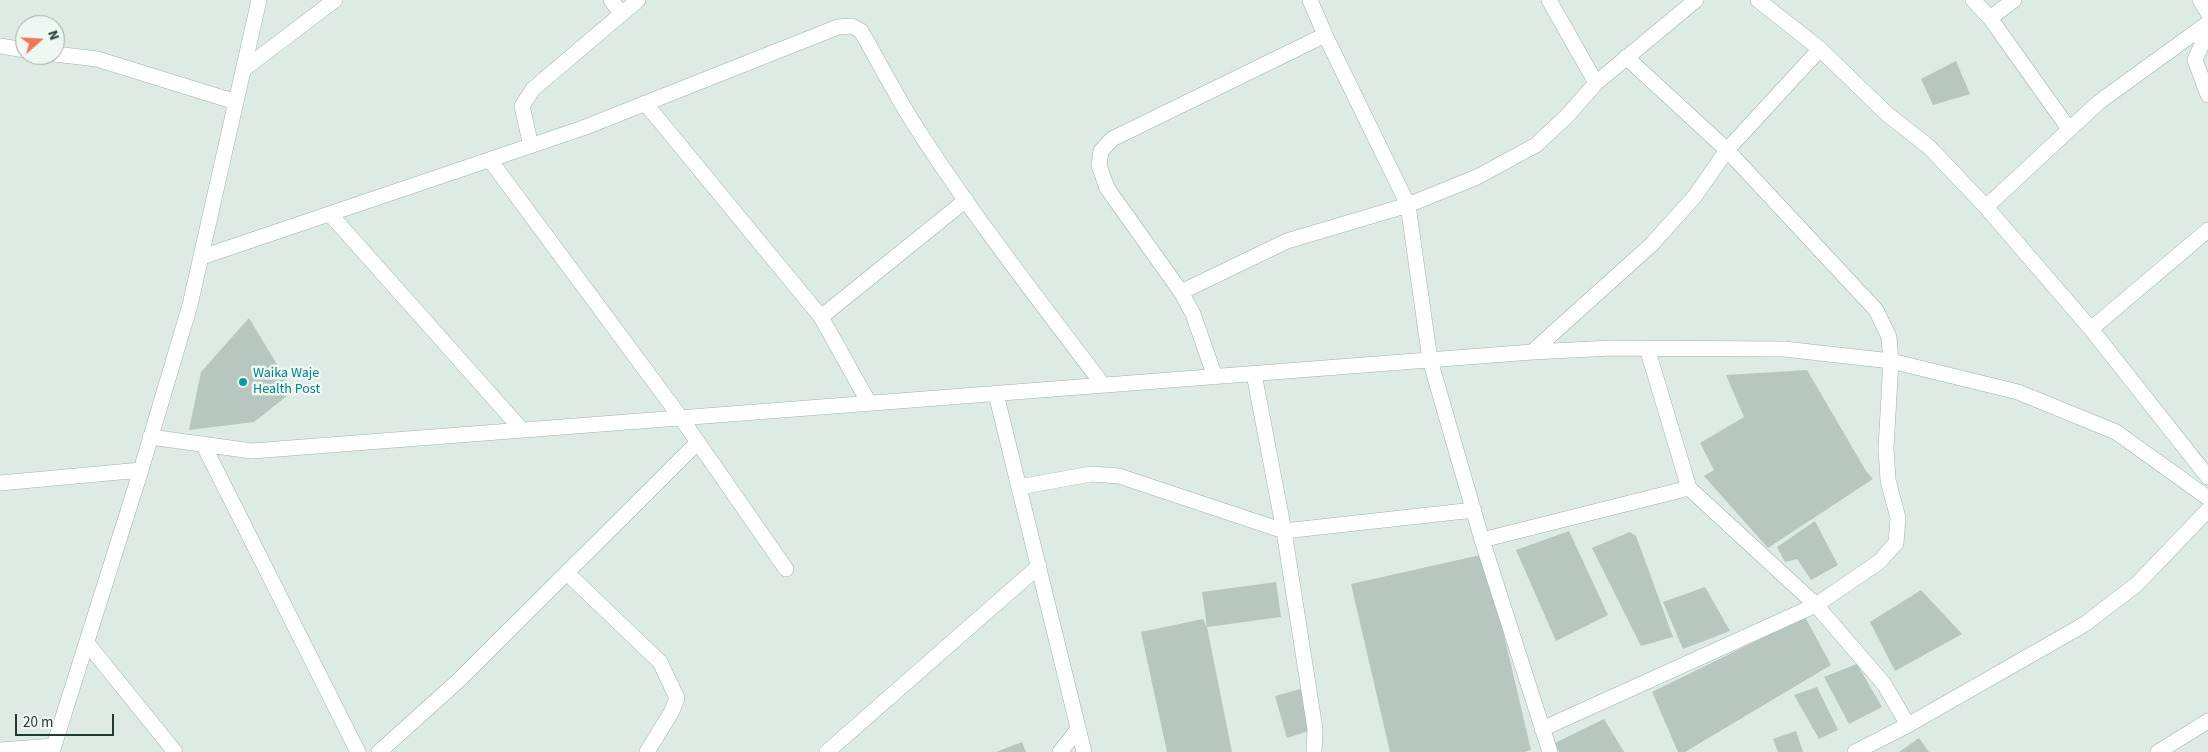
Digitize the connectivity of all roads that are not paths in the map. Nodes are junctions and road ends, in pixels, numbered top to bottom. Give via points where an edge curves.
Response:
1 (259, 0) edge
2 (335, 0) edge
3 (611, 0) edge
4 (638, 0) edge
5 (1310, 0) edge
6 (1549, 0) edge
7 (1696, 0) edge
8 (1758, 0) edge
9 (1973, 0) edge
10 (2014, 0) edge
11 (2200, 0) edge
12 (2208, 13) edge
13 (622, 14) junction
14 (1990, 18) junction
15 (2208, 23) edge
16 (2208, 30) edge
17 (1325, 35) junction
18 (0, 46) edge
19 (15, 48) edge
20 (1820, 49) junction
21 (65, 55) edge
22 (1626, 58) junction
23 (244, 69) junction
24 (1596, 83) junction
25 (2208, 95) edge
26 (236, 102) junction
27 (645, 104) junction
28 (2069, 130) junction
29 (531, 146) junction
30 (1727, 150) junction
31 (490, 160) junction
32 (966, 200) junction
33 (1408, 205) junction
34 (1986, 207) junction
35 (330, 214) junction
36 (2208, 230) edge
37 (202, 257) junction
38 (1181, 292) junction
39 (821, 317) junction
40 (2091, 329) junction
41 (1647, 348) junction
42 (1532, 352) junction
43 (1430, 360) junction
44 (1891, 361) junction
45 (1254, 374) junction
46 (1215, 377) junction
47 (1103, 385) junction
48 (996, 394) junction
49 (869, 403) junction
50 (681, 418) junction
51 (522, 430) junction
52 (150, 437) junction
53 (698, 442) junction
54 (203, 444) junction
55 (141, 470) junction
56 (2208, 477) edge
57 (0, 483) edge
58 (1019, 487) junction
59 (1689, 488) junction
60 (2206, 493) edge
61 (1474, 510) junction
62 (2208, 510) edge
63 (1284, 531) junction
64 (1482, 540) junction
65 (1039, 566) junction
66 (786, 569) dead end
67 (567, 573) junction
68 (1816, 605) junction
69 (86, 643) junction
70 (2208, 722) edge
71 (1908, 725) junction
72 (1078, 729) junction
73 (1542, 729) junction
74 (53, 749) edge
75 (0, 750) edge
76 (175, 752) edge
77 (358, 752) edge
78 (379, 752) edge
79 (647, 752) edge
80 (827, 752) edge
81 (1060, 752) edge
82 (1084, 752) edge
83 (1314, 752) edge
84 (1550, 752) edge
85 (1855, 752) edge
86 (2158, 752) edge

1 - 23 street
2 - 23 street
3 - 13 street
4 - 13 street
5 - 17 street
6 - 24 street
7 - 22 street
8 - 20 street
9 - 14 street
10 - 14 street
11 - 12 street
13 - 29 street via 533,89 522,106
14 - 28 street
15 - 28 street via 2099,102
16 - 25 street via 2195,60
17 - 33 street
17 - 38 street via 1112,139 1101,151 1099,165 1107,188
18 - 19 street
20 - 30 street
20 - 34 street via 1888,114 1929,147
21 - 26 street via 97,59
22 - 24 street
22 - 30 street
23 - 26 street
24 - 33 street via 1536,144 1477,177
26 - 37 street
27 - 29 street
27 - 32 street via 838,27 852,26 861,31 915,126
27 - 39 street
28 - 34 street
29 - 31 street
30 - 42 street via 1695,196 1651,245
30 - 44 street via 1876,310 1890,337
31 - 35 street
31 - 50 street
32 - 39 street
32 - 47 street
33 - 38 street via 1287,242
33 - 43 street
34 - 40 street
35 - 37 street
35 - 51 street
36 - 40 street
37 - 52 street
38 - 46 street via 1193,314
39 - 49 street
40 - 56 street
41 - 42 street
41 - 44 street via 1784,349
41 - 59 street
42 - 43 street
43 - 45 street
43 - 61 street
44 - 60 street via 2018,392 2116,432
44 - 68 street via 1886,448 1888,480 1898,518 1896,543 1880,562
45 - 46 street
45 - 63 street
46 - 47 street
47 - 48 street
48 - 49 street
48 - 58 street
49 - 50 street
50 - 51 street
50 - 53 street
51 - 54 street via 252,451
52 - 54 street
52 - 55 street
53 - 66 street
53 - 67 street
54 - 77 street
55 - 57 street
55 - 69 street
58 - 63 street via 1091,474 1119,476
58 - 65 street
59 - 64 street
59 - 68 street
61 - 63 street
61 - 64 street
62 - 71 street via 2137,584 2085,624
63 - 83 street via 1316,729
64 - 73 street
65 - 72 street
65 - 80 street
67 - 78 street via 458,681
67 - 79 street via 660,662 677,698
68 - 71 street via 1884,684
68 - 73 street
69 - 74 street
69 - 76 street
70 - 86 street
71 - 85 street
72 - 81 street
72 - 82 street
73 - 84 street
74 - 75 street

